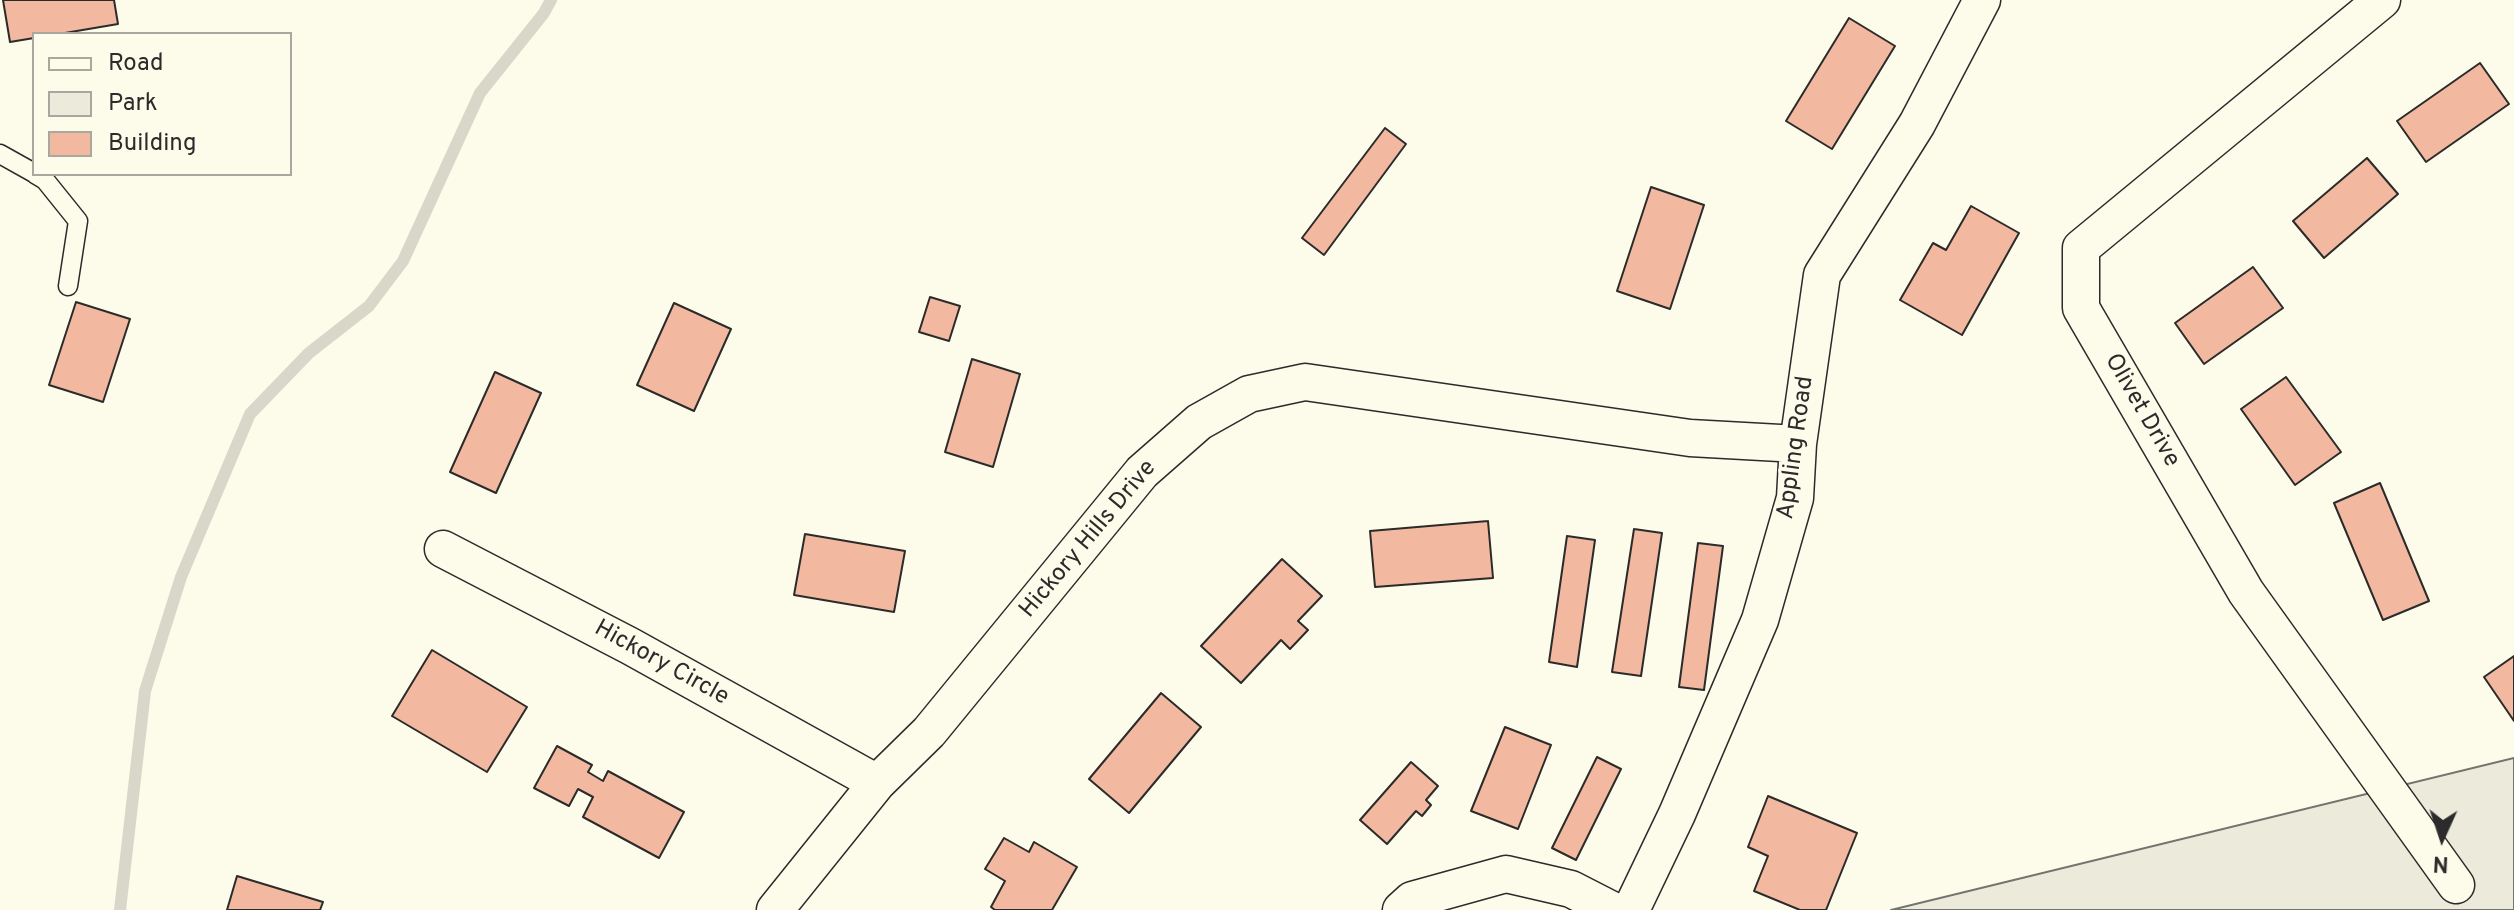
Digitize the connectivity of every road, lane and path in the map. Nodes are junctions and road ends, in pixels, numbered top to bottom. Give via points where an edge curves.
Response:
1 (1982, 0) edge
2 (2382, 0) edge
3 (0, 154) edge
4 (32, 172) edge
5 (38, 176) edge
6 (68, 286) dead end
7 (1798, 444) junction
8 (443, 549) dead end
9 (877, 783) junction
10 (2456, 885) dead end
11 (775, 910) edge
12 (1401, 910) edge
13 (1612, 910) edge
14 (1631, 910) edge

1 - 7 street, Appling Road via 1917,124 1822,275
2 - 10 street, Olivet Drive via 2081,248 2081,308 2246,592
3 - 4 lane
5 - 6 lane via 78,221
7 - 9 street, Hickory Hills Drive via 1690,438 1305,382 1249,394 1199,422 1142,472 929,732
7 - 14 street, Appling Road via 1795,498 1760,620
8 - 9 street, Hickory Circle
9 - 11 street, Hickory Hills Drive
12 - 13 street via 1412,900 1506,874 1571,889

